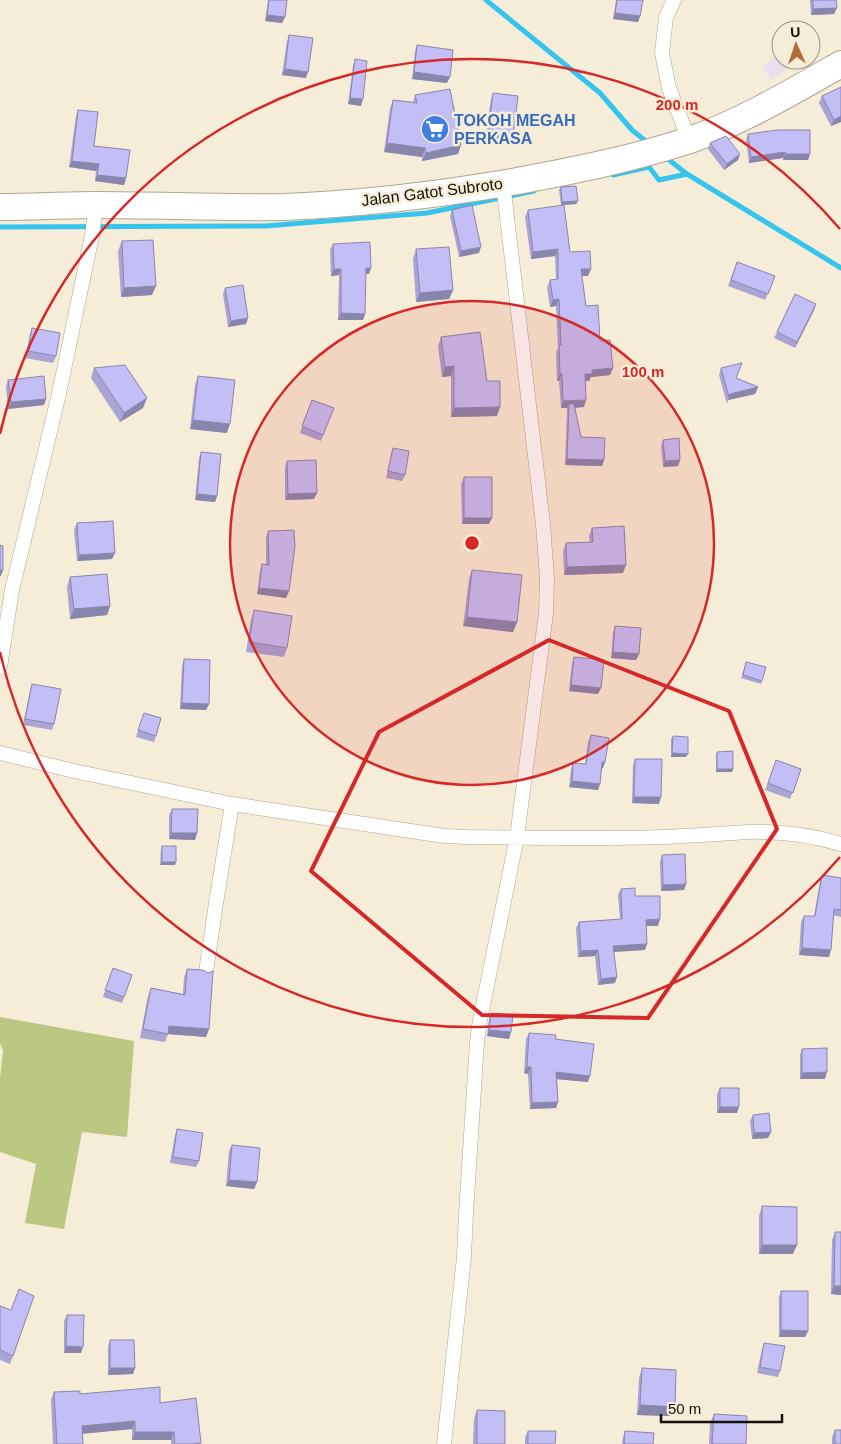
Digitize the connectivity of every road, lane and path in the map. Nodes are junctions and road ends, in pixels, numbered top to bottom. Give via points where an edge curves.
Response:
1 (674, 0) edge
2 (841, 64) edge
3 (683, 141) junction
4 (504, 192) junction
5 (0, 207) edge
6 (95, 212) junction
7 (0, 667) edge
8 (0, 753) edge
9 (232, 804) junction
10 (517, 837) junction
11 (841, 844) edge
12 (206, 972) edge
13 (444, 1444) edge

1 - 3 street via 666,17 662,53
2 - 3 highway, Jalan Gatot Subroto via 771,104
3 - 4 highway, Jalan Gatot Subroto
4 - 6 highway, Jalan Gatot Subroto via 423,195 304,206
4 - 10 street via 543,524 546,579 546,613
5 - 6 highway, Jalan Gatot Subroto
6 - 7 street via 58,398 12,590
8 - 9 street
9 - 10 street via 444,836
9 - 12 street
10 - 11 street via 635,838 748,832 824,839
10 - 13 street via 477,1042 464,1257

